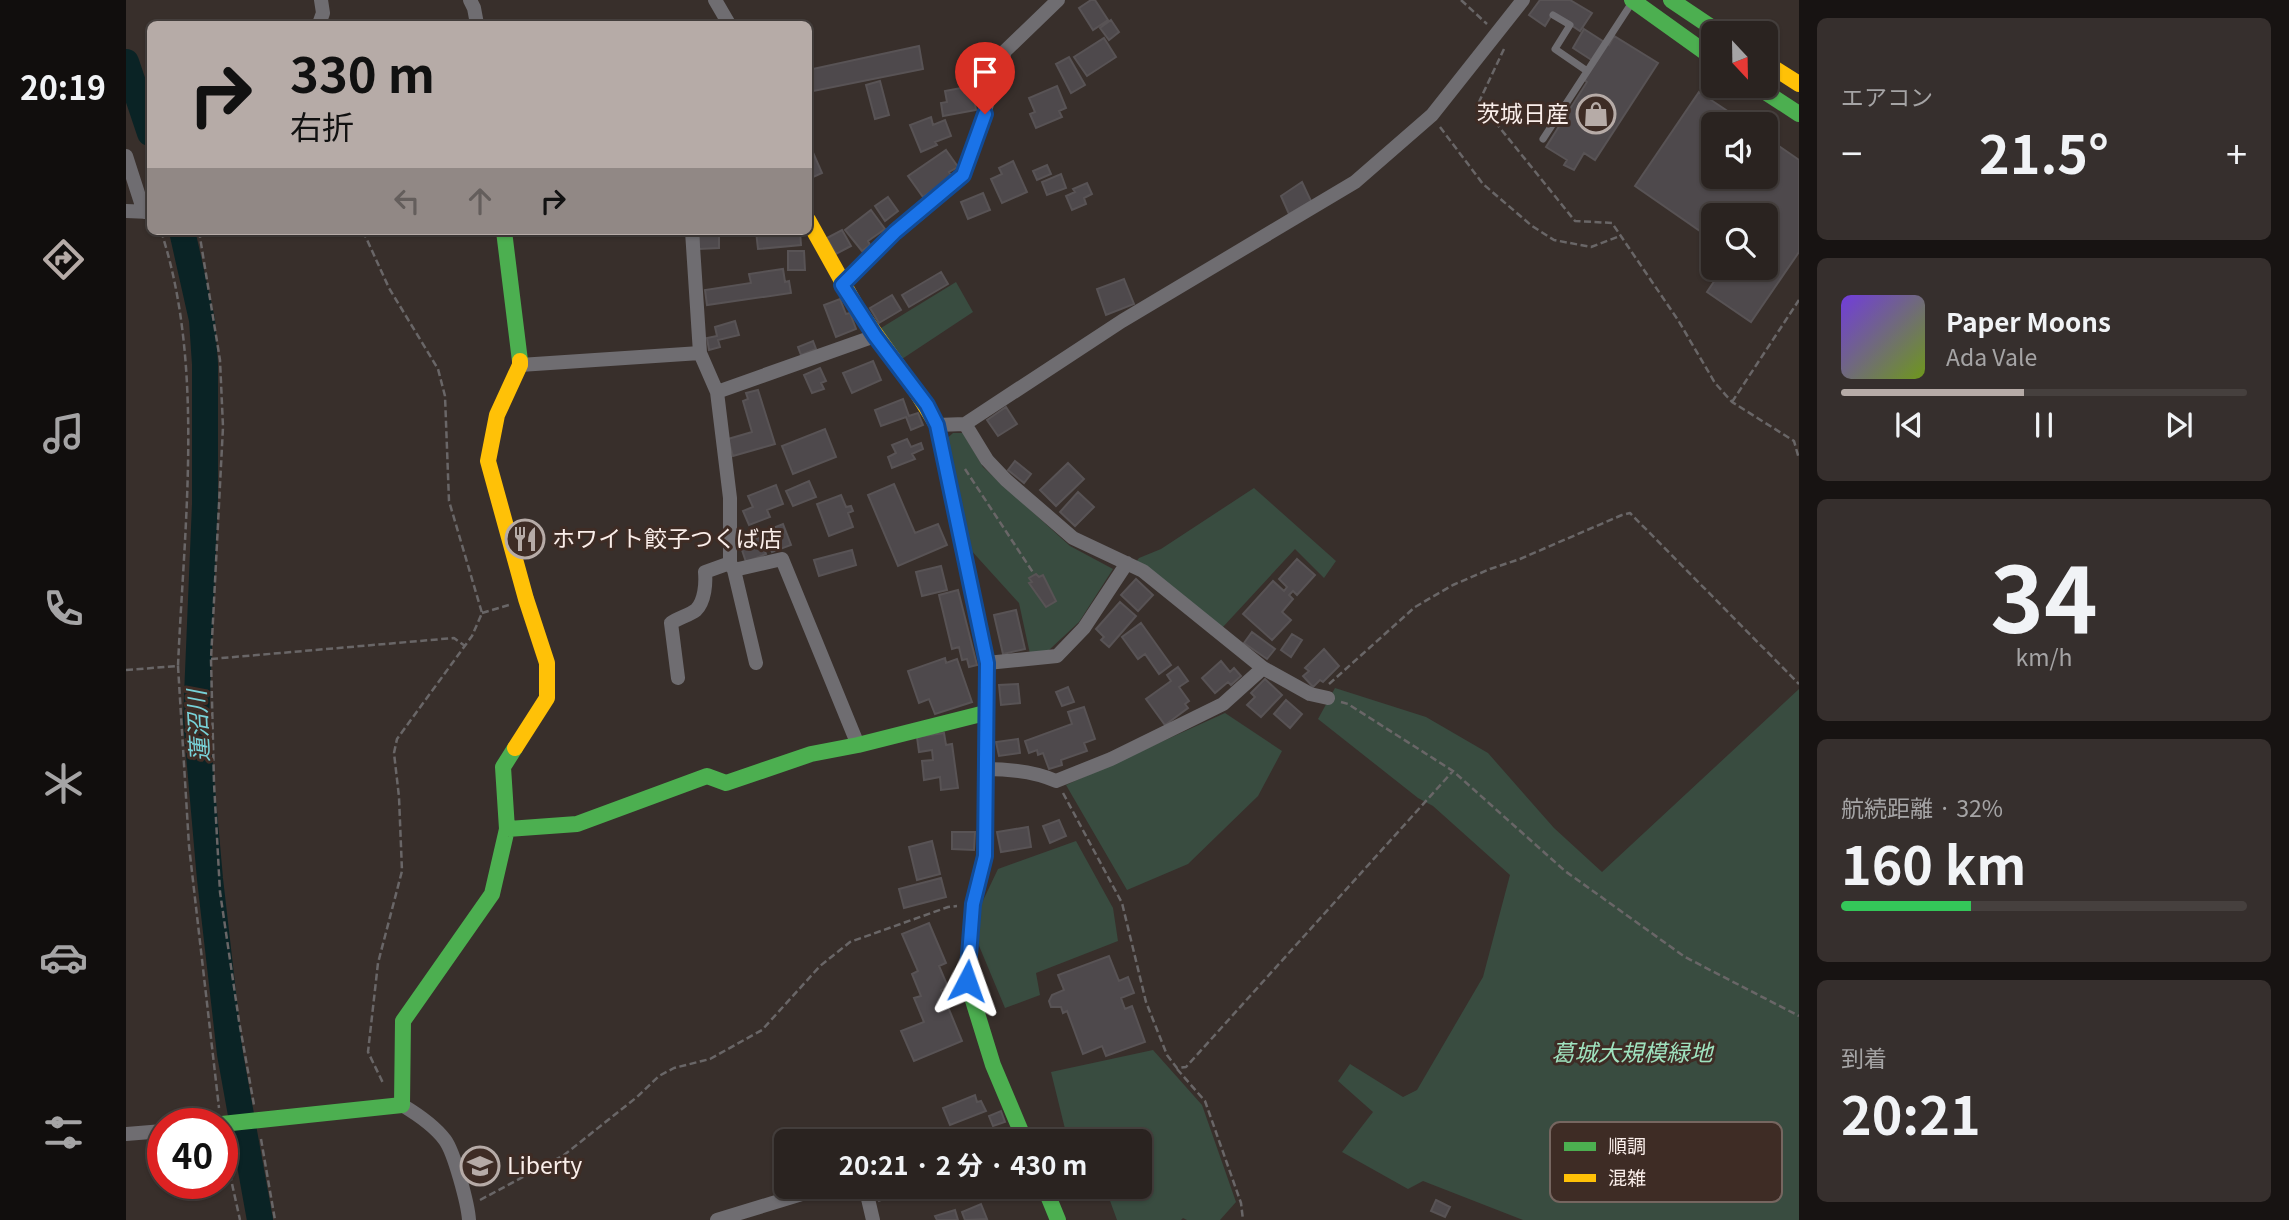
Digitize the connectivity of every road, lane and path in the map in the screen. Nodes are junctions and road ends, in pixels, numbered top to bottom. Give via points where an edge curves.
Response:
1 (321, 0) edge
2 (470, 0) edge
3 (715, 0) edge
4 (1058, 0) edge
5 (1461, 0) edge
6 (1523, 0) edge
7 (1632, 0) edge
8 (1671, 0) edge
9 (1553, 15) dead end
10 (320, 21) edge
11 (476, 21) edge
12 (727, 21) edge
13 (1702, 21) edge
14 (1496, 32) junction
15 (1701, 49) edge
16 (1587, 71) junction
17 (1778, 71) edge
18 (1799, 84) edge
19 (1774, 98) edge
20 (1799, 114) edge
21 (1432, 115) junction
22 (1543, 139) dead end
23 (126, 156) edge
24 (126, 211) edge
25 (147, 212) edge
26 (812, 228) edge
27 (162, 235) edge
28 (200, 235) edge
29 (365, 235) edge
30 (504, 235) edge
31 (692, 235) edge
32 (1621, 236) junction
33 (842, 285) junction
34 (1799, 300) edge
35 (875, 336) junction
36 (700, 353) junction
37 (520, 365) junction
38 (717, 392) junction
39 (1732, 402) junction
40 (965, 424) junction
41 (937, 425) junction
42 (1799, 458) edge
43 (963, 465) dead end
44 (1127, 563) junction
45 (732, 567) junction
46 (1034, 575) dead end
47 (526, 599) junction
48 (482, 613) junction
49 (465, 646) junction
50 (211, 659) junction
51 (756, 663) dead end
52 (987, 663) junction
53 (178, 666) junction
54 (1263, 668) junction
55 (126, 670) edge
56 (678, 678) dead end
57 (1799, 684) edge
58 (1310, 694) junction
59 (1328, 698) joint
60 (985, 713) junction
61 (858, 745) junction
62 (985, 769) junction
63 (1454, 771) junction
64 (1056, 781) junction
65 (507, 829) junction
66 (973, 904) junction
67 (1799, 1016) edge
68 (1177, 1068) junction
69 (402, 1105) junction
70 (220, 1108) edge
71 (257, 1121) junction
72 (238, 1123) edge
73 (1020, 1129) edge
74 (147, 1133) edge
75 (126, 1135) edge
76 (236, 1199) edge
77 (786, 1199) edge
78 (868, 1199) edge
79 (1049, 1199) edge
80 (468, 1213) edge
81 (240, 1220) edge
82 (275, 1220) edge
83 (717, 1220) edge
84 (873, 1220) edge
85 (1056, 1220) edge
86 (1243, 1220) edge

1 - 10 street
2 - 11 street
3 - 12 street
4 - 33 street via 1006,51 963,175 895,232
5 - 14 path
6 - 14 street
7 - 15 street
7 - 16 lane
8 - 13 street
9 - 16 lane via 1570,25 1555,49
14 - 21 street
14 - 32 path via 1507,43 1479,102 1575,221 1612,223
16 - 22 lane
17 - 18 street
19 - 20 street
21 - 32 path via 1483,184 1532,226 1554,240 1591,247
21 - 40 street via 1355,181 1122,321
23 - 25 street
24 - 25 street
26 - 33 street
27 - 53 path via 176,291 189,430
28 - 50 path via 220,360 223,426
29 - 48 path via 389,288 438,369 445,396 449,501
30 - 37 street
31 - 36 street
32 - 39 path via 1715,383
33 - 35 street
34 - 39 path
35 - 38 street
35 - 41 street
36 - 37 street
36 - 38 street
37 - 47 street via 497,415 488,461
38 - 45 street via 730,498
39 - 42 path via 1794,441
40 - 41 street
40 - 44 street via 987,460 1073,538
41 - 52 street
43 - 46 path
44 - 52 street via 1084,628 1056,656
44 - 54 street via 1143,570
45 - 51 street
45 - 56 street via 705,572 702,600 696,610 671,622
45 - 61 street via 782,559
47 - 48 path
47 - 65 street via 547,663 547,698 503,766
48 - 49 path
49 - 50 path via 454,638
49 - 69 path via 397,739 394,753 402,872 378,963 368,1052 388,1094
50 - 71 path via 220,892
52 - 60 street
53 - 55 path
53 - 70 path via 188,846
54 - 58 street
54 - 64 street via 1223,704
57 - 58 path via 1630,513 1453,585 1415,607 1325,688
58 - 59 street
59 - 63 path via 1348,704
60 - 61 street
60 - 62 street
61 - 65 street via 811,754 726,783 707,776 577,824
62 - 64 street
62 - 66 street via 985,856
63 - 67 path via 1565,871 1685,957
63 - 68 path via 1186,1067
64 - 68 path via 1122,902 1146,1002 1167,1055
65 - 69 street via 492,894 403,1021
66 - 73 street via 967,981 993,1065
66 - 80 path via 948,907 850,942 820,966 762,1030 710,1059 659,1076 564,1155
68 - 86 path via 1205,1101
69 - 71 street
69 - 80 street via 446,1141
71 - 72 street
71 - 82 path
74 - 75 street
76 - 81 path
77 - 83 street
78 - 84 street
79 - 85 street

